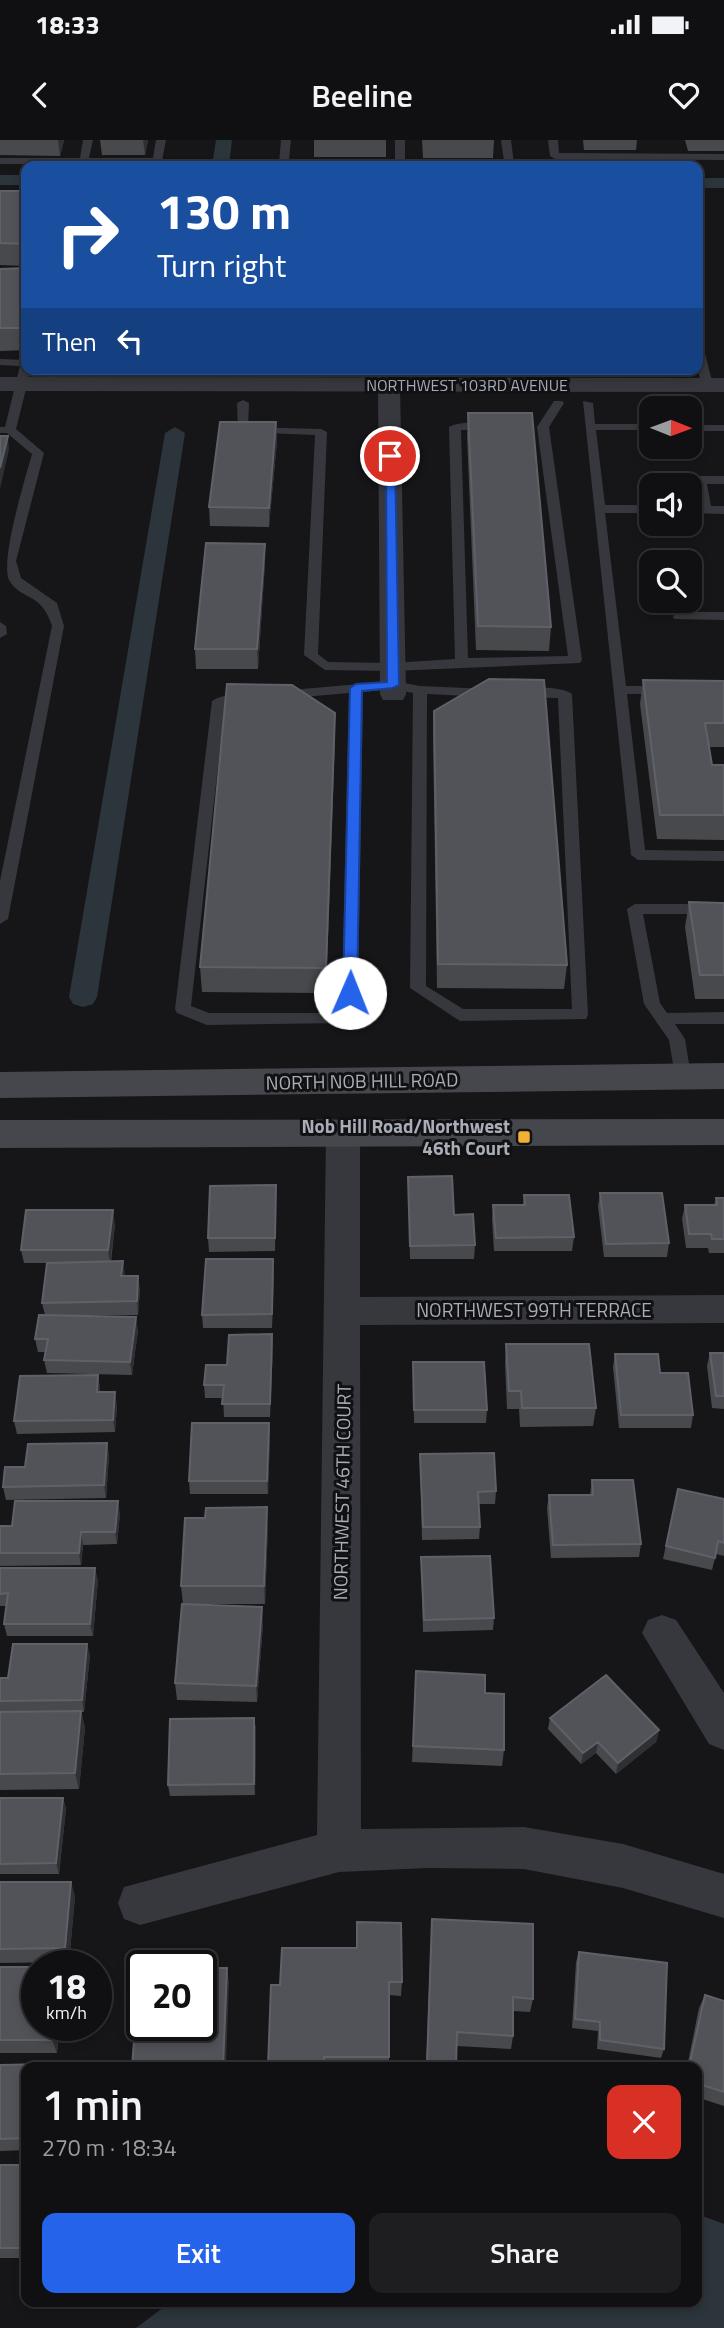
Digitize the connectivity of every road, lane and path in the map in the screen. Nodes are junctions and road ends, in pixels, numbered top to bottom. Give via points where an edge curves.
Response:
1 (89, 140) edge
2 (161, 140) edge
3 (286, 140) edge
4 (400, 140) edge
5 (506, 140) edge
6 (553, 140) edge
7 (724, 157) edge
8 (84, 161) edge
9 (157, 161) edge
10 (284, 161) edge
11 (400, 161) edge
12 (509, 161) edge
13 (0, 162) edge
14 (21, 162) edge
15 (0, 362) edge
16 (703, 364) edge
17 (431, 377) edge
18 (16, 383) edge
19 (383, 385) edge
20 (718, 391) edge
21 (243, 402) junction
22 (558, 403) junction
23 (589, 415) junction
24 (639, 425) edge
25 (505, 427) edge
26 (702, 428) edge
27 (724, 428) edge
28 (5, 430) edge
29 (724, 480) edge
30 (599, 509) junction
31 (639, 509) edge
32 (705, 509) joint
33 (724, 510) edge
34 (680, 616) dead end
35 (724, 616) edge
36 (0, 626) edge
37 (0, 634) edge
38 (462, 662) junction
39 (393, 682) junction
40 (356, 688) junction
41 (420, 690) junction
42 (620, 690) junction
43 (685, 690) edge
44 (724, 856) edge
45 (724, 909) edge
46 (0, 919) edge
47 (724, 1018) edge
48 (663, 1019) junction
49 (683, 1076) junction
50 (724, 1076) edge
51 (0, 1086) edge
52 (724, 1132) edge
53 (0, 1134) edge
54 (343, 1134) junction
55 (724, 1309) edge
56 (344, 1311) junction
57 (662, 1633) dead end
58 (724, 1730) edge
59 (339, 1851) junction
60 (723, 1894) edge
61 (140, 1903) dead end

1 - 8 lane
2 - 9 lane
3 - 10 lane
4 - 11 lane
5 - 12 lane
6 - 7 lane via 555,156 659,153
13 - 14 lane
15 - 18 lane
16 - 20 lane
17 - 19 street, NORTHWEST 103RD AVENUE
17 - 20 street, NORTHWEST 103RD AVENUE
18 - 19 street, NORTHWEST 103RD AVENUE
18 - 21 street, NORTHWEST 103RD AVENUE
18 - 28 lane
19 - 21 street, NORTHWEST 103RD AVENUE
19 - 22 street, NORTHWEST 103RD AVENUE
19 - 39 street
20 - 23 street, NORTHWEST 103RD AVENUE
21 - 39 lane via 242,430 320,432 311,655 325,666
22 - 23 street, NORTHWEST 103RD AVENUE
22 - 38 lane via 536,427 575,660
23 - 24 lane
23 - 30 lane
25 - 38 lane via 455,427
26 - 27 lane
28 - 46 lane via 38,453 10,561 15,579 51,606 58,626
29 - 32 lane via 700,480
30 - 31 lane
30 - 42 lane via 618,616
32 - 33 lane
34 - 35 lane
36 - 37 lane
38 - 39 lane
39 - 40 lane
39 - 41 lane
40 - 40 lane via 219,701 183,1009 208,1019 334,1019 350,993
41 - 41 lane via 565,694 580,1015 460,1016 418,988
42 - 43 lane
42 - 44 lane via 638,855
45 - 48 lane via 635,909 652,1004
47 - 48 lane
48 - 49 lane via 677,1039
49 - 50 main road, NORTH NOB HILL ROAD
49 - 51 main road, NORTH NOB HILL ROAD
52 - 54 main road
53 - 54 main road
54 - 56 street, NORTHWEST 46TH COURT
55 - 56 street, NORTHWEST 99TH TERRACE
56 - 59 street, NORTHWEST 46TH COURT
57 - 58 street
59 - 60 street via 524,1848 623,1866
59 - 61 street

